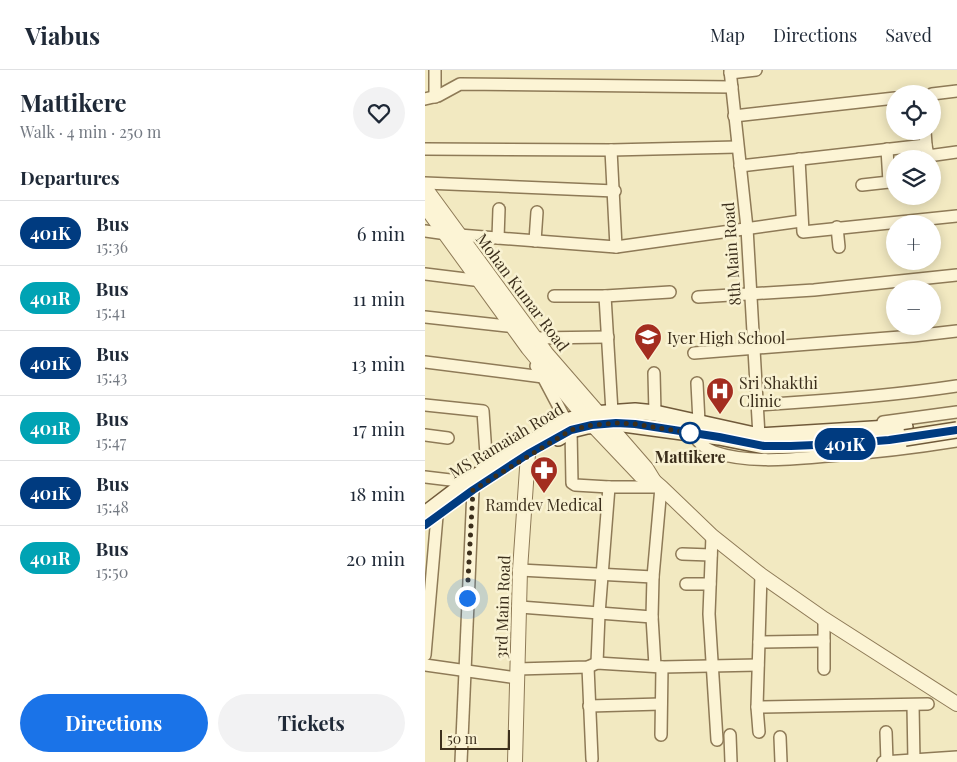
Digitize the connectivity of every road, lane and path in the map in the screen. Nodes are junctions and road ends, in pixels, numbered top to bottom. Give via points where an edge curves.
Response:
1 (435, 70) edge
2 (756, 70) edge
3 (730, 71) edge
4 (732, 87) junction
5 (957, 91) edge
6 (941, 93) edge
7 (430, 98) edge
8 (886, 99) edge
9 (734, 116) junction
10 (737, 147) junction
11 (425, 148) edge
12 (887, 149) junction
13 (611, 150) junction
14 (897, 150) edge
15 (957, 152) edge
16 (941, 153) edge
17 (799, 159) junction
18 (740, 166) junction
19 (425, 183) edge
20 (862, 185) dead end
21 (425, 188) edge
22 (615, 191) junction
23 (425, 206) edge
24 (499, 209) dead end
25 (425, 212) edge
26 (537, 212) dead end
27 (957, 216) edge
28 (801, 221) junction
29 (837, 227) junction
30 (747, 228) junction
31 (425, 231) edge
32 (440, 233) junction
33 (459, 235) junction
34 (498, 238) junction
35 (535, 241) junction
36 (617, 247) junction
37 (839, 247) dead end
38 (425, 274) edge
39 (957, 275) edge
40 (474, 280) junction
41 (670, 292) dead end
42 (751, 293) junction
43 (554, 296) dead end
44 (605, 296) junction
45 (698, 297) dead end
46 (425, 317) edge
47 (507, 326) junction
48 (957, 331) edge
49 (608, 337) junction
50 (535, 338) junction
51 (754, 349) junction
52 (694, 353) dead end
53 (425, 362) edge
54 (654, 374) dead end
55 (543, 377) junction
56 (697, 383) dead end
57 (957, 386) edge
58 (425, 405) edge
59 (757, 405) junction
60 (957, 412) edge
61 (655, 413) junction
62 (919, 418) junction
63 (602, 419) junction
64 (957, 420) edge
65 (569, 426) junction
66 (695, 427) junction
67 (957, 430) edge
68 (905, 433) junction
69 (425, 435) edge
70 (759, 436) junction
71 (448, 438) dead end
72 (957, 441) edge
73 (923, 446) junction
74 (528, 454) junction
75 (487, 469) junction
76 (425, 477) edge
77 (657, 484) junction
78 (470, 486) junction
79 (609, 487) junction
80 (429, 518) edge
81 (711, 536) junction
82 (682, 554) dead end
83 (711, 554) junction
84 (520, 570) junction
85 (602, 574) junction
86 (761, 575) junction
87 (653, 577) junction
88 (686, 584) dead end
89 (710, 584) junction
90 (520, 608) junction
91 (599, 614) junction
92 (652, 618) junction
93 (824, 619) junction
94 (824, 641) junction
95 (759, 642) junction
96 (425, 655) edge
97 (425, 665) edge
98 (593, 665) junction
99 (758, 665) junction
100 (658, 666) junction
101 (712, 666) junction
102 (824, 669) dead end
103 (464, 671) junction
104 (517, 674) junction
105 (661, 704) junction
106 (928, 704) dead end
107 (957, 704) edge
108 (913, 705) junction
109 (589, 706) junction
110 (757, 707) junction
111 (759, 732) dead end
112 (886, 732) dead end
113 (661, 735) dead end
114 (730, 735) dead end
115 (780, 737) dead end
116 (717, 740) dead end
117 (957, 757) edge
118 (592, 759) dead end
119 (914, 760) junction
120 (938, 761) edge
121 (461, 762) edge
122 (515, 762) edge
123 (731, 762) edge
124 (781, 762) edge
125 (883, 762) edge
126 (887, 762) edge

1 - 7 street
2 - 3 street
3 - 4 street, 8th Main Road
4 - 7 street via 460,84
4 - 9 street, 8th Main Road
5 - 6 street
8 - 9 street
9 - 10 street, 8th Main Road
10 - 13 street
10 - 18 street, 8th Main Road
11 - 13 street
12 - 14 street
12 - 17 street
12 - 20 street via 889,182
13 - 22 street
15 - 16 street
17 - 18 street
17 - 28 street
18 - 30 street, 8th Main Road
19 - 22 street
21 - 33 street, Mohan Kumar Road
22 - 36 street
23 - 63 street via 528,348
24 - 34 street
25 - 32 street
26 - 35 street
27 - 29 street
28 - 29 street via 803,232
28 - 30 street
29 - 37 street
30 - 36 street
30 - 42 street, 8th Main Road
31 - 32 street
32 - 40 street
33 - 34 street
33 - 50 street, Mohan Kumar Road
34 - 35 street
35 - 36 street
38 - 40 street
39 - 42 street
40 - 47 street
41 - 44 street
42 - 45 street
42 - 51 street, 8th Main Road
43 - 44 street
44 - 49 street
46 - 47 street
47 - 55 street
48 - 51 street
49 - 50 street
49 - 63 street
50 - 63 street, Mohan Kumar Road
51 - 52 street
51 - 59 street, 8th Main Road
53 - 55 street
54 - 61 street
55 - 65 street
56 - 66 street
57 - 59 street via 859,398
58 - 75 street via 483,411
59 - 70 street, 8th Main Road
60 - 62 street, MS Ramaiah Road
61 - 63 main road, MS Ramaiah Road via 635,411
61 - 66 main road, MS Ramaiah Road
62 - 70 street, MS Ramaiah Road
62 - 73 street
63 - 65 main road, MS Ramaiah Road
63 - 66 main road, MS Ramaiah Road
63 - 77 street
64 - 68 main road
65 - 74 main road, MS Ramaiah Road
65 - 75 main road, MS Ramaiah Road
65 - 79 street via 572,483
66 - 68 main road, MS Ramaiah Road via 764,446 839,444
66 - 70 main road, MS Ramaiah Road
66 - 73 street via 702,446 714,452 772,460
67 - 68 main road, bridge
68 - 70 main road, MS Ramaiah Road
69 - 71 street
72 - 73 street
74 - 78 main road, MS Ramaiah Road
74 - 84 street, 3rd Main Road
75 - 78 main road, MS Ramaiah Road
76 - 78 street
77 - 79 street
77 - 81 street
77 - 87 street
78 - 80 main road, MS Ramaiah Road
78 - 103 street
79 - 85 street
80 - 96 street
81 - 83 street
81 - 86 street
82 - 83 street
83 - 89 street
84 - 85 street
84 - 90 street, 3rd Main Road
85 - 87 street
85 - 91 street
86 - 93 street
86 - 95 street
87 - 92 street
88 - 89 street
89 - 101 street
90 - 91 street
90 - 104 street, 3rd Main Road
91 - 92 street
91 - 98 street
92 - 100 street
93 - 94 street
93 - 107 street
94 - 95 street
94 - 102 street
95 - 99 street
97 - 103 street
98 - 100 street
98 - 104 street
98 - 109 street
99 - 101 street
99 - 110 street
100 - 101 street
100 - 105 street
101 - 116 street
103 - 104 street
103 - 121 street
104 - 122 street, 3rd Main Road
105 - 109 street
105 - 113 street
106 - 108 street
108 - 110 street
108 - 119 street
109 - 118 street
110 - 111 street
112 - 126 street
114 - 123 street
115 - 124 street
117 - 120 street
119 - 120 street
119 - 126 street
125 - 126 street

